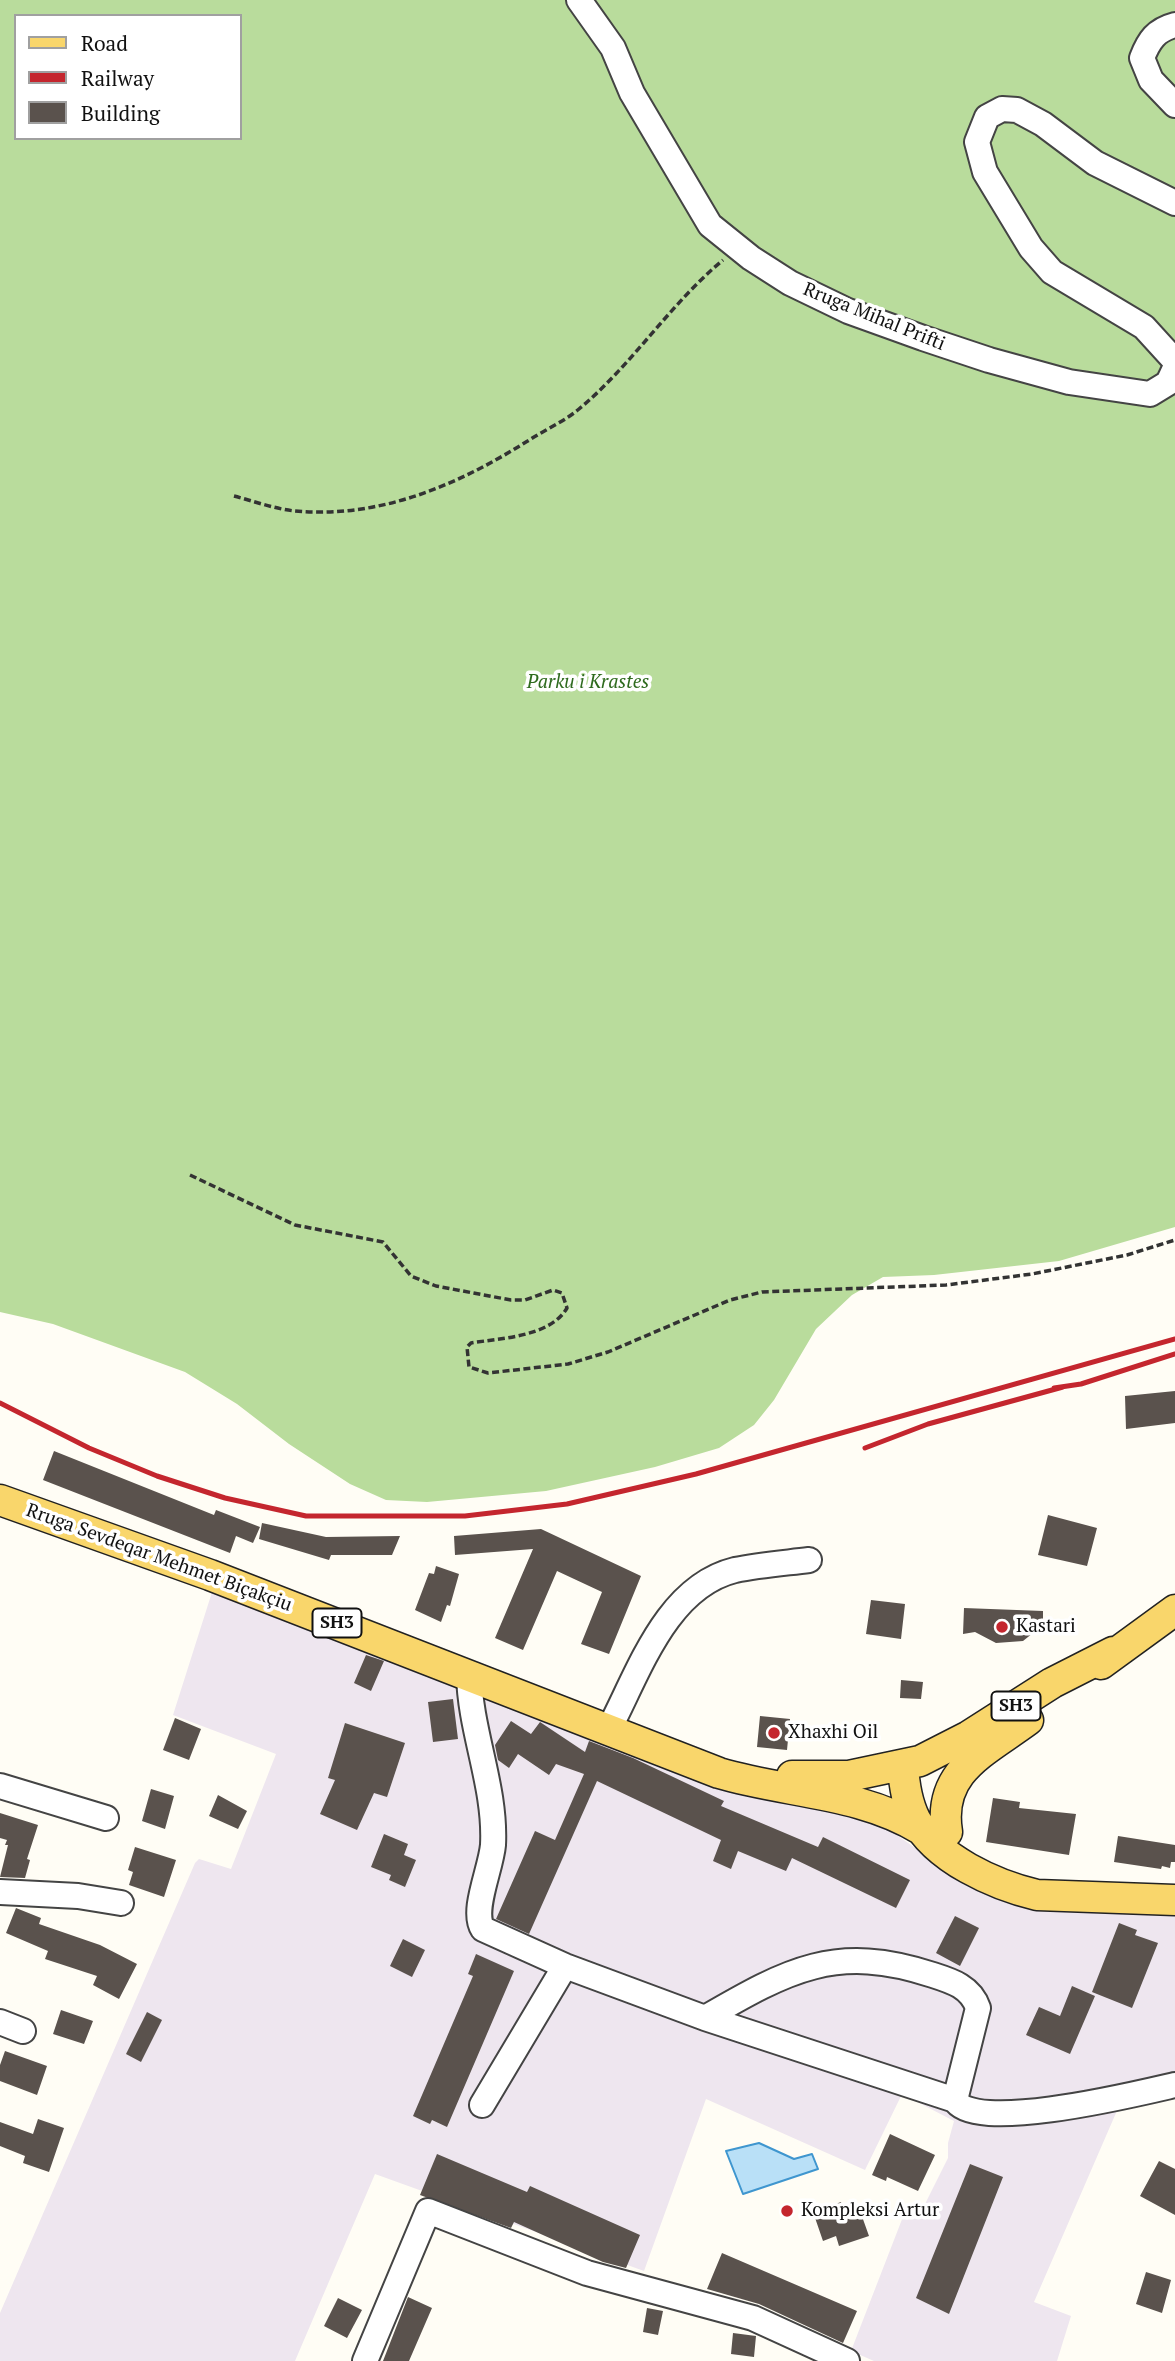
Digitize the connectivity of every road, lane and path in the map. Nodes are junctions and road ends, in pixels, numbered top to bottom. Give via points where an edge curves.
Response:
1 (579, 0) edge
2 (1175, 25) edge
3 (1175, 105) edge
4 (1175, 203) edge
5 (738, 248) junction
6 (1175, 361) edge
7 (1175, 368) edge
8 (233, 496) dead end
9 (190, 1175) dead end
10 (1175, 1240) edge
11 (0, 1500) edge
12 (809, 1560) dead end
13 (1175, 1610) edge
14 (1114, 1653) junction
15 (469, 1674) junction
16 (609, 1729) junction
17 (671, 1754) junction
18 (972, 1761) junction
19 (914, 1775) junction
20 (0, 1786) edge
21 (811, 1793) junction
22 (106, 1818) dead end
23 (934, 1831) junction
24 (0, 1892) edge
25 (1175, 1900) edge
26 (121, 1903) dead end
27 (565, 1966) junction
28 (705, 2018) junction
29 (0, 2022) edge
30 (23, 2031) dead end
31 (1175, 2085) edge
32 (955, 2100) junction
33 (482, 2105) dead end
34 (365, 2361) edge
35 (847, 2361) edge

1 - 5 street, Rruga Mihal Prifti via 613,48 632,93 709,225
2 - 3 street via 1150,40 1142,58 1151,80
4 - 6 street via 1095,163 1017,110 1002,109 987,117 977,142 985,172 1031,248 1052,272 1144,327
5 - 7 street, Rruga Mihal Prifti via 790,283 848,311 989,360 1069,382 1150,394 1168,383
5 - 8 path via 698,281 579,409 488,467 414,498 351,512 293,511
9 - 10 path via 295,1225 383,1242 411,1276 436,1286 511,1300 553,1290 562,1293 567,1308 557,1321 467,1347 469,1367 488,1373 568,1364 608,1352 730,1300 762,1292 970,1282 1127,1255
11 - 15 main road, Rruga Sevdeqar Mehmet Biçakçiu / SH3
12 - 16 street via 734,1570 693,1590 673,1609
13 - 14 main road, SH3
14 - 18 main road, SH3
14 - 19 main road, SH3 via 1052,1683
15 - 16 main road, Rruga Sevdeqar Mehmet Biçakçiu / SH3
15 - 27 street via 474,1727 494,1823 478,1921 491,1935
16 - 17 main road, Rruga Sevdeqar Mehmet Biçakçiu / SH3
17 - 19 main road, SH3 via 785,1776
17 - 21 main road, SH3 via 750,1782
18 - 19 main road, SH3
18 - 23 main road via 958,1773
19 - 21 main road, SH3 via 876,1793
19 - 23 main road via 914,1817
20 - 22 street
21 - 23 main road via 883,1810
23 - 25 main road via 951,1856 1037,1895
24 - 26 street
27 - 28 street
27 - 33 street
28 - 32 street
28 - 32 street via 772,1979 840,1960 897,1963 940,1977 962,1986 978,2008
29 - 30 street
31 - 32 street via 1001,2114 974,2113
34 - 35 street via 428,2211 587,2273 753,2318

